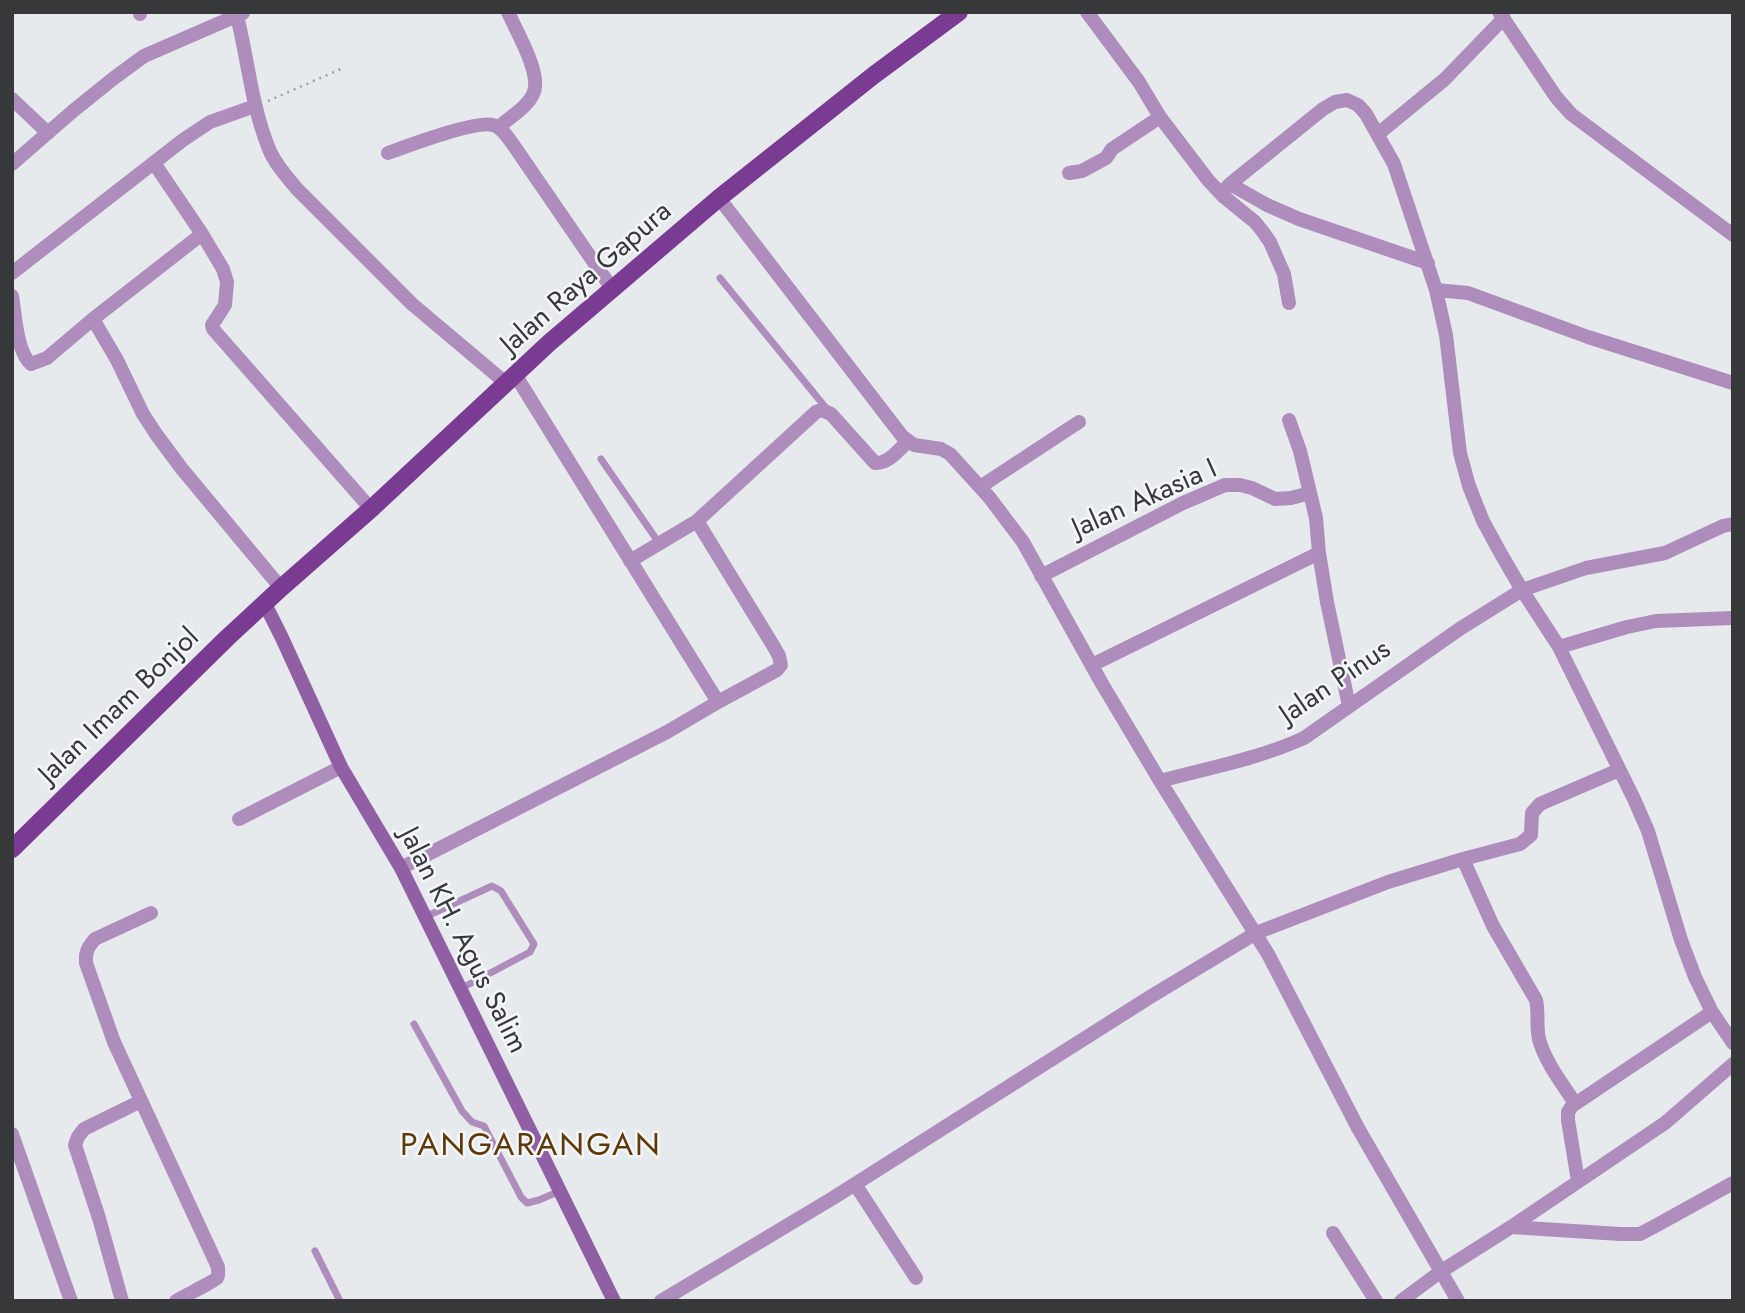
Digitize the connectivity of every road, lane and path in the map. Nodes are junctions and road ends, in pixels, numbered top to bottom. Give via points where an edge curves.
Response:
1 (508, 12) edge
2 (959, 12) edge
3 (1087, 12) edge
4 (239, 13) edge
5 (1501, 15) edge
6 (343, 68) dead end
7 (12, 99) edge
8 (255, 106) junction
9 (1160, 117) junction
10 (499, 127) junction
11 (48, 133) junction
12 (1378, 134) junction
13 (388, 153) dead end
14 (154, 163) junction
15 (12, 164) edge
16 (1069, 173) dead end
17 (1225, 189) junction
18 (719, 198) junction
19 (202, 234) junction
20 (1733, 235) edge
21 (1428, 264) junction
22 (12, 273) edge
23 (720, 278) dead end
24 (1434, 285) junction
25 (612, 290) junction
26 (12, 296) edge
27 (1289, 303) dead end
28 (93, 319) junction
29 (511, 380) junction
30 (1733, 383) edge
31 (831, 414) junction
32 (1289, 420) dead end
33 (1079, 422) dead end
34 (908, 441) junction
35 (601, 459) dead end
36 (980, 487) junction
37 (1310, 493) junction
38 (371, 509) junction
39 (697, 521) junction
40 (1733, 524) edge
41 (659, 544) junction
42 (1319, 553) junction
43 (630, 561) junction
44 (1041, 576) junction
45 (281, 588) junction
46 (1522, 590) junction
47 (265, 604) junction
48 (1733, 618) edge
49 (1559, 647) junction
50 (1092, 665) junction
51 (718, 702) junction
52 (1349, 706) junction
53 (341, 766) junction
54 (1619, 770) junction
55 (1160, 781) junction
56 (239, 819) dead end
57 (12, 849) edge
58 (1463, 859) junction
59 (401, 868) junction
60 (151, 914) dead end
61 (425, 917) junction
62 (1255, 933) junction
63 (460, 989) junction
64 (1712, 1012) junction
65 (414, 1024) dead end
66 (1733, 1043) edge
67 (1733, 1064) edge
68 (141, 1101) junction
69 (1575, 1103) junction
70 (12, 1134) edge
71 (1578, 1181) junction
72 (1733, 1183) edge
73 (855, 1184) junction
74 (560, 1191) junction
75 (1511, 1227) junction
76 (1333, 1233) dead end
77 (315, 1251) dead end
78 (1440, 1272) junction
79 (916, 1278) dead end
80 (71, 1301) edge
81 (122, 1301) edge
82 (176, 1301) edge
83 (340, 1301) edge
84 (614, 1301) edge
85 (661, 1301) edge
86 (1376, 1301) edge
87 (1401, 1301) edge
88 (1458, 1301) edge

1 - 10 street via 532,65 535,91
2 - 18 main road, Jalan Raya Gapura
3 - 9 street
4 - 8 street
4 - 11 street via 144,56
5 - 12 street via 1445,79
5 - 20 street via 1571,114
6 - 8 path
7 - 11 street
8 - 14 street via 210,122
8 - 29 street via 270,151 297,190 412,304
9 - 16 street via 1112,149 1106,158 1082,172
9 - 17 street via 1208,180
10 - 13 street via 482,124
10 - 25 street
11 - 15 street
12 - 17 street via 1358,105 1347,100 1335,102
12 - 21 street via 1394,164
14 - 19 street
14 - 22 street
17 - 21 street
17 - 27 street via 1270,242 1284,274
18 - 25 main road, Jalan Raya Gapura
18 - 34 street
19 - 28 street
19 - 38 street via 227,282 225,305 212,323 213,329
21 - 24 street
23 - 31 lane
24 - 30 street via 1468,292 1588,337
24 - 46 street via 1447,335 1460,453 1469,486
25 - 29 main road, Jalan Raya Gapura
26 - 28 street via 21,348 31,364 47,358
28 - 45 street via 156,434
29 - 38 main road, Jalan Raya Gapura
29 - 43 street
31 - 34 street via 875,463 886,461
31 - 39 street via 816,412
32 - 37 street
33 - 36 street
34 - 36 street via 950,454
35 - 41 lane
36 - 44 street via 1023,542
37 - 42 street
37 - 44 street, Jalan Akasia I via 1275,499 1252,488 1225,485
38 - 45 main road, Jalan Raya Gapura
39 - 41 street
39 - 51 street via 781,665
40 - 46 street, Jalan Pinus via 1665,553 1587,568
41 - 43 street
42 - 50 street
42 - 52 street
43 - 51 street
44 - 50 street
45 - 47 main road, Jalan Raya Gapura
46 - 49 street
46 - 52 street, Jalan Pinus
47 - 53 main road, Jalan KH. Agus Salim
47 - 57 main road, Jalan Imam Bonjol
48 - 49 street via 1656,621
49 - 54 street
50 - 55 street
51 - 59 street
52 - 55 street, Jalan Pinus via 1286,746
53 - 56 street
53 - 59 main road, Jalan KH. Agus Salim
54 - 58 street via 1540,804 1532,813 1531,835 1520,844
54 - 64 street via 1648,831 1681,940
55 - 62 street
58 - 62 street
58 - 69 street via 1493,926 1536,1000 1540,1043
59 - 61 main road, Jalan KH. Agus Salim
60 - 68 street via 95,939 85,953 114,1042
61 - 63 main road, Jalan KH. Agus Salim
61 - 63 lane via 492,886 501,891 534,944 530,952
62 - 73 street
62 - 78 street
63 - 74 main road, Jalan KH. Agus Salim
64 - 66 street
64 - 69 street
65 - 74 lane via 462,1111 484,1126 520,1197 527,1203
67 - 71 street via 1664,1123
68 - 81 street via 84,1129 75,1145
68 - 82 street via 218,1267 216,1279
69 - 71 street via 1567,1120
70 - 80 street
71 - 75 street
72 - 75 street via 1640,1234
73 - 79 street
73 - 85 street
74 - 84 main road, Jalan KH. Agus Salim
75 - 78 street
76 - 86 street
77 - 83 lane
78 - 87 street
78 - 88 street

